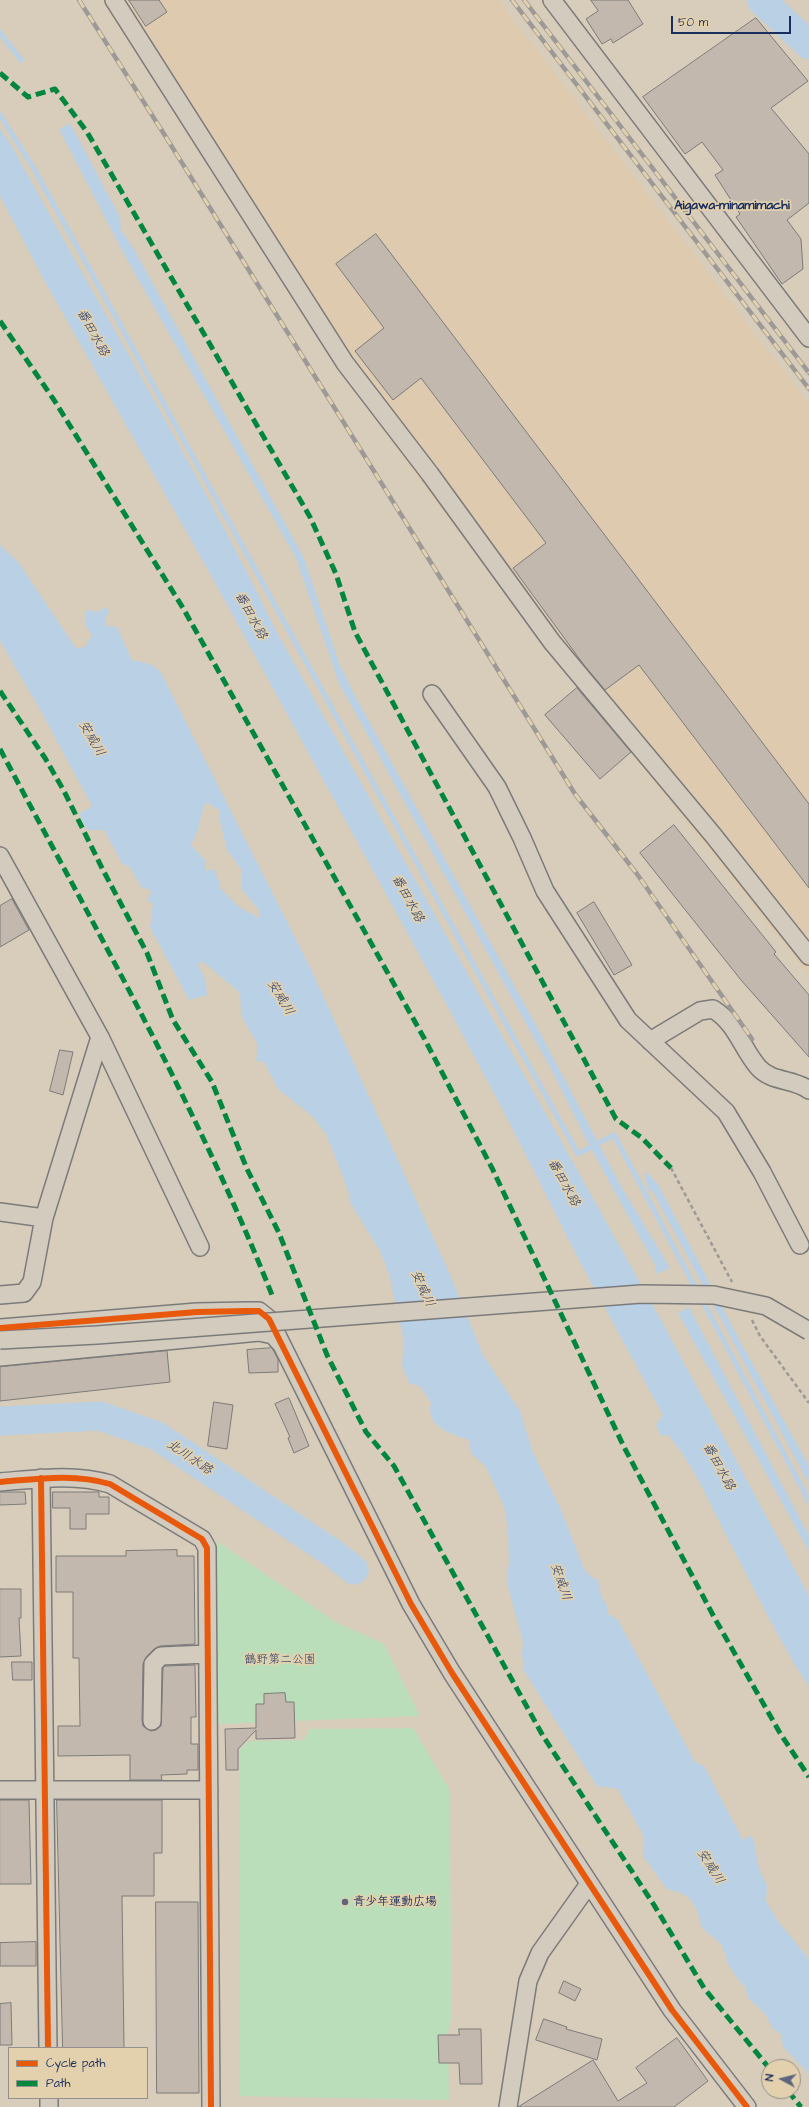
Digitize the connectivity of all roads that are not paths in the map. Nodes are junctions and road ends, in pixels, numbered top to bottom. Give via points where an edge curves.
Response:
1 (114, 0) edge
2 (552, 0) edge
3 (809, 338) edge
4 (432, 694) dead end
5 (0, 856) edge
6 (809, 956) edge
7 (100, 1037) junction
8 (650, 1041) junction
9 (809, 1090) edge
10 (0, 1212) edge
11 (44, 1218) junction
12 (800, 1245) dead end
13 (200, 1247) dead end
14 (0, 1295) edge
15 (0, 1328) edge
16 (809, 1331) edge
17 (0, 1340) edge
18 (282, 1346) junction
19 (0, 1357) edge
20 (41, 1478) junction
21 (0, 1482) edge
22 (208, 1654) junction
23 (152, 1721) dead end
24 (0, 1790) edge
25 (45, 1790) junction
26 (209, 1790) junction
27 (589, 1884) junction
28 (48, 2047) edge
29 (211, 2107) edge
30 (508, 2107) edge
31 (747, 2107) edge

1 - 6 street via 345,363 430,474 552,642 713,835
2 - 3 street
4 - 8 street via 497,787 545,891 628,1020
5 - 7 street
7 - 11 street
7 - 13 street
8 - 9 street via 700,1011 712,1009 722,1015 738,1034 759,1067 772,1078 789,1081
8 - 12 street via 726,1112 762,1172
10 - 11 street
11 - 14 street via 32,1282 24,1293
15 - 18 street via 247,1310 259,1312 269,1319
16 - 17 street, bridge via 766,1306 714,1295 641,1294
18 - 19 street via 273,1335 259,1332
18 - 27 street via 411,1604 452,1673
20 - 21 street
20 - 22 street via 93,1479 110,1484 202,1539 207,1548
20 - 25 street
22 - 23 street via 160,1656 153,1664
22 - 26 street
24 - 25 street
25 - 26 street
25 - 28 street
26 - 29 street
27 - 30 street via 540,1953 528,1981
27 - 31 street via 672,2010

